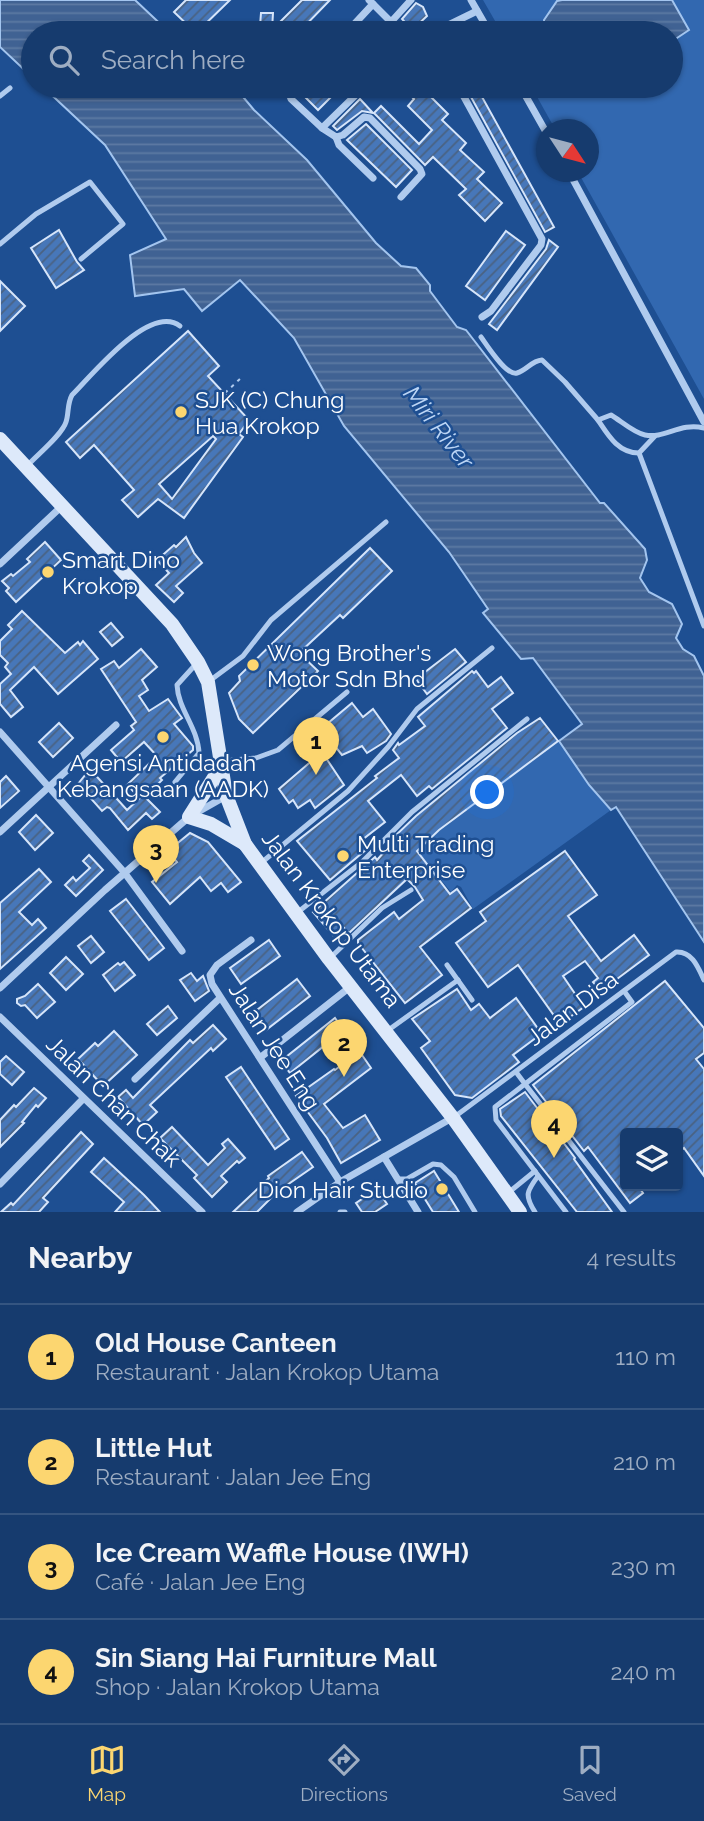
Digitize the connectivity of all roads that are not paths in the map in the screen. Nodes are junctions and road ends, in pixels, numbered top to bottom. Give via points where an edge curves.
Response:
1 (411, 0) edge
2 (471, 0) edge
3 (371, 2) edge
4 (477, 10) junction
5 (356, 21) edge
6 (390, 21) edge
7 (392, 21) edge
8 (455, 21) edge
9 (483, 21) edge
10 (10, 88) dead end
11 (0, 96) edge
12 (291, 98) edge
13 (353, 98) edge
14 (465, 98) edge
15 (527, 98) edge
16 (539, 119) edge
17 (322, 128) junction
18 (336, 137) junction
19 (373, 178) dead end
20 (574, 182) edge
21 (401, 197) dead end
22 (0, 244) edge
23 (81, 259) dead end
24 (482, 317) dead end
25 (180, 326) dead end
26 (481, 337) dead end
27 (598, 420) junction
28 (704, 422) edge
29 (704, 428) edge
30 (655, 436) junction
31 (0, 439) edge
32 (639, 453) junction
33 (26, 466) junction
34 (63, 506) junction
35 (386, 522) dead end
36 (0, 564) edge
37 (704, 626) edge
38 (492, 648) dead end
39 (198, 662) junction
40 (208, 682) junction
41 (347, 692) dead end
42 (527, 719) dead end
43 (116, 725) dead end
44 (0, 732) edge
45 (222, 763) junction
46 (175, 782) dead end
47 (50, 788) junction
48 (226, 795) junction
49 (189, 817) junction
50 (0, 832) edge
51 (245, 844) junction
52 (259, 865) junction
53 (124, 872) junction
54 (411, 890) dead end
55 (296, 914) junction
56 (251, 940) dead end
57 (182, 951) dead end
58 (329, 959) junction
59 (447, 965) dead end
60 (458, 979) junction
61 (704, 980) edge
62 (351, 987) junction
63 (0, 988) edge
64 (624, 991) junction
65 (220, 998) junction
66 (472, 1000) dead end
67 (0, 1017) edge
68 (387, 1031) junction
69 (261, 1057) junction
70 (533, 1059) junction
71 (516, 1072) junction
72 (541, 1072) junction
73 (135, 1079) dead end
74 (525, 1084) junction
75 (83, 1099) junction
76 (453, 1118) junction
77 (384, 1157) junction
78 (537, 1173) junction
79 (397, 1180) junction
80 (340, 1182) junction
81 (0, 1184) edge
82 (508, 1192) junction
83 (202, 1212) edge
84 (297, 1212) edge
85 (418, 1212) edge
86 (475, 1212) edge
87 (520, 1212) edge
88 (535, 1212) edge
89 (566, 1212) edge
90 (624, 1212) edge

1 - 7 street
2 - 4 street
3 - 5 street
3 - 6 street
4 - 8 street
4 - 9 street
10 - 11 lane
12 - 17 street
13 - 17 street
14 - 24 street via 542,239
15 - 16 street
17 - 18 street
18 - 19 street
18 - 21 street via 364,117 370,118 422,174
20 - 28 street
22 - 23 lane via 36,214 90,182 123,224
25 - 33 lane via 164,320 134,334 72,395 62,429
26 - 27 lane via 511,373 542,360
27 - 30 lane via 611,415 642,435
27 - 32 lane via 619,447
29 - 30 lane via 678,427
30 - 32 lane
31 - 33 street, Jalan Krokop Utama
32 - 37 lane
33 - 34 street, Jalan Krokop Utama
34 - 36 street
34 - 39 street, Jalan Krokop Utama via 172,624
35 - 40 lane via 271,620 243,656
38 - 52 lane via 417,709 348,791
39 - 40 street, Jalan Krokop Utama
39 - 46 lane via 177,685 177,696 198,738 199,753
40 - 45 street, Jalan Krokop Utama
41 - 45 lane via 278,750
42 - 55 lane
43 - 47 street
44 - 47 street
45 - 48 street, Jalan Krokop Utama
45 - 49 street
47 - 50 street
47 - 53 street
48 - 49 street
48 - 51 street, Jalan Krokop Utama
49 - 51 street
49 - 53 street
51 - 52 street, Jalan Krokop Utama
52 - 55 street, Jalan Krokop Utama
53 - 57 street
53 - 63 street
54 - 58 lane via 382,908
55 - 58 street, Jalan Krokop Utama
56 - 65 street, Jalan Jee Eng via 217,965 211,975
58 - 62 street, Jalan Krokop Utama
59 - 60 lane
60 - 66 lane
60 - 68 lane
61 - 64 lane, Jalan Disa via 683,951
62 - 68 street, Jalan Krokop Utama
62 - 69 street
64 - 70 lane, Jalan Disa
64 - 72 lane via 632,1002
65 - 69 street, Jalan Jee Eng
65 - 73 street
67 - 75 street, Jalan Chan Chak
68 - 76 street, Jalan Krokop Utama
69 - 80 street, Jalan Jee Eng
70 - 71 lane, Jalan Disa
70 - 72 lane
71 - 74 lane
71 - 76 lane, Jalan Disa
72 - 74 lane
74 - 78 lane via 495,1107 496,1120
74 - 90 lane
75 - 81 street
75 - 83 street, Jalan Chan Chak
76 - 77 street
76 - 82 street, Jalan Krokop Utama
77 - 79 street
77 - 80 street
78 - 82 lane
78 - 88 lane via 528,1201
78 - 89 lane
79 - 85 street
79 - 86 lane via 433,1164 441,1165
80 - 84 street
82 - 87 street, Jalan Krokop Utama

